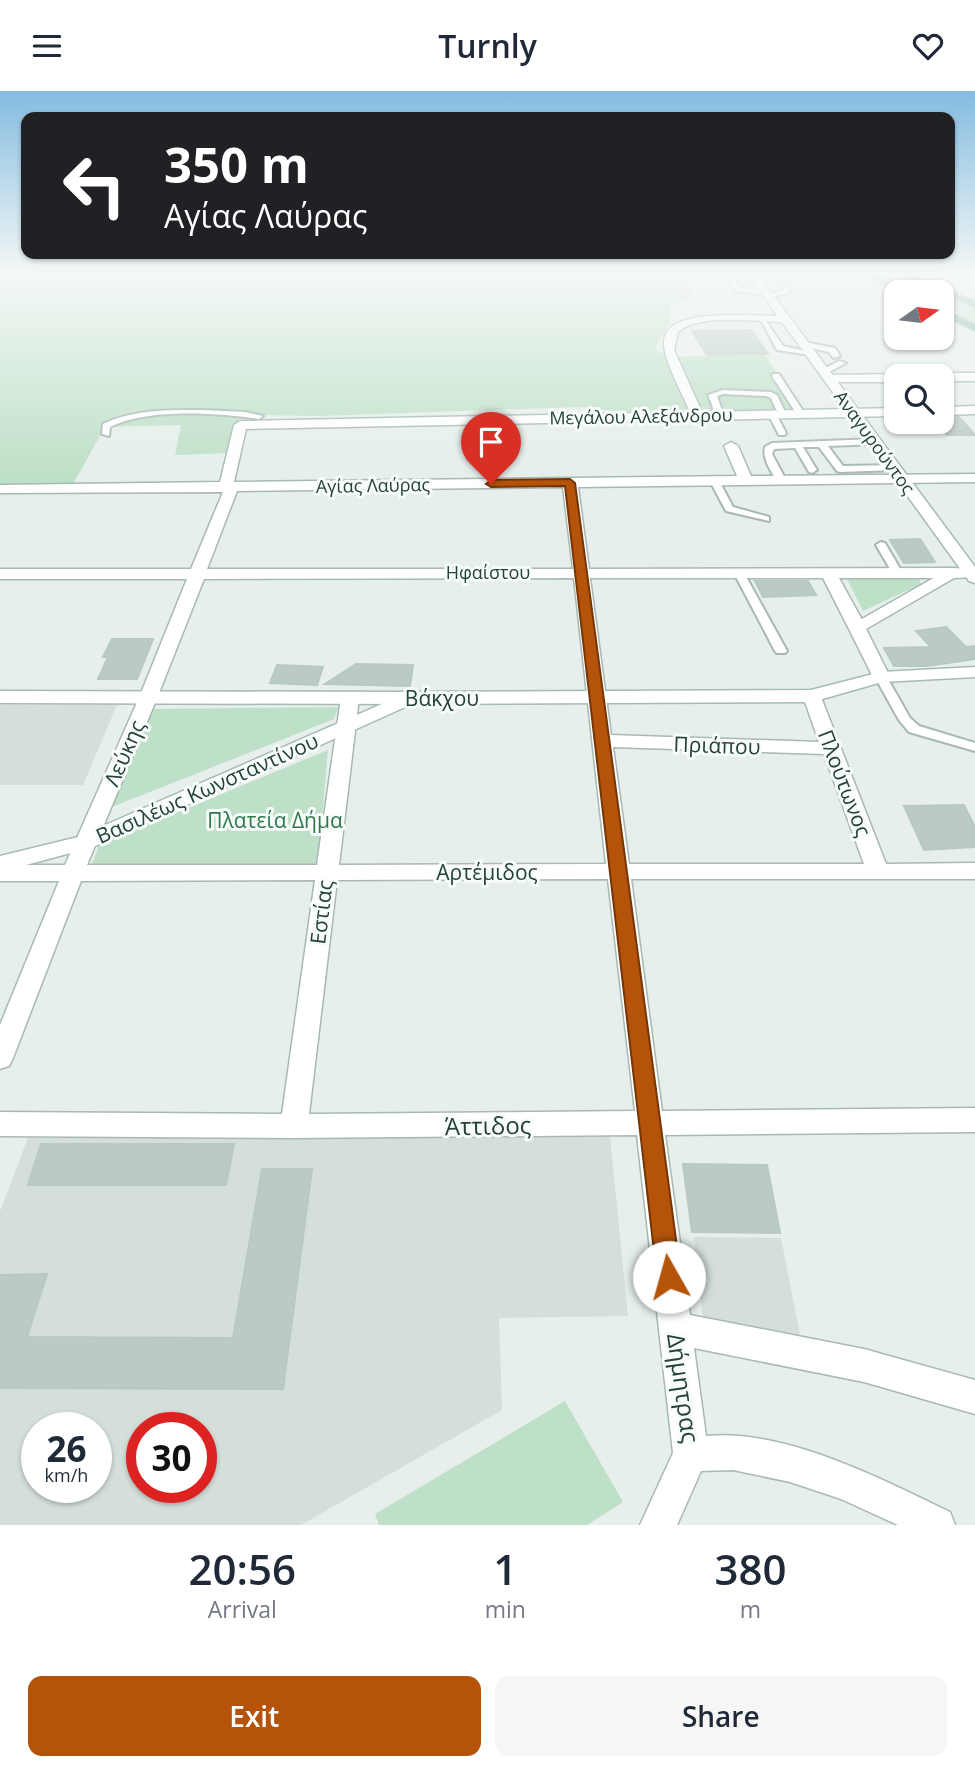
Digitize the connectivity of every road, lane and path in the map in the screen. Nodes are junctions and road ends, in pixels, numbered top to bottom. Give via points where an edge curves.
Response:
1 (669, 339) edge
2 (774, 339) edge
3 (800, 339) edge
4 (807, 349) junction
5 (827, 375) junction
6 (776, 376) dead end
7 (884, 377) edge
8 (954, 377) edge
9 (975, 377) edge
10 (975, 410) edge
11 (954, 411) edge
12 (884, 412) edge
13 (854, 413) junction
14 (777, 414) junction
15 (801, 414) junction
16 (258, 416) junction
17 (698, 416) junction
18 (720, 416) junction
19 (543, 418) junction
20 (240, 425) junction
21 (782, 433) dead end
22 (106, 435) dead end
23 (876, 442) junction
24 (821, 443) junction
25 (797, 444) junction
26 (731, 446) dead end
27 (812, 470) dead end
28 (899, 474) junction
29 (975, 478) edge
30 (781, 480) junction
31 (715, 481) junction
32 (746, 481) junction
33 (570, 483) junction
34 (229, 487) junction
35 (0, 489) edge
36 (766, 519) dead end
37 (881, 545) dead end
38 (581, 572) junction
39 (828, 572) junction
40 (897, 572) junction
41 (739, 573) junction
42 (951, 573) junction
43 (0, 574) edge
44 (197, 574) junction
45 (974, 574) edge
46 (857, 627) junction
47 (781, 651) dead end
48 (975, 672) edge
49 (881, 677) junction
50 (812, 696) junction
51 (0, 698) edge
52 (148, 698) junction
53 (350, 698) junction
54 (410, 698) junction
55 (597, 698) junction
56 (347, 725) junction
57 (602, 741) junction
58 (975, 747) edge
59 (832, 748) junction
60 (85, 842) junction
61 (0, 864) edge
62 (877, 870) junction
63 (975, 870) edge
64 (75, 872) junction
65 (619, 872) junction
66 (0, 873) edge
67 (326, 873) junction
68 (0, 1058) edge
69 (975, 1120) edge
70 (650, 1123) junction
71 (0, 1124) edge
72 (294, 1126) junction
73 (676, 1329) junction
74 (975, 1397) edge
75 (691, 1454) junction
76 (658, 1525) edge
77 (937, 1525) edge

1 - 17 street via 668,349
2 - 4 lane via 780,348
3 - 4 street, Αναγυρούντος
4 - 5 street, Αναγυρούντος
4 - 5 lane via 832,350 839,359
5 - 7 street
5 - 13 street, Αναγυρούντος
6 - 15 lane
8 - 9 street
10 - 11 street
12 - 13 street, Μεγάλου Αλεξάνδρου
13 - 15 street, Μεγάλου Αλεξάνδρου
13 - 23 street, Αναγυρούντος
14 - 15 street, Μεγάλου Αλεξάνδρου
14 - 18 street, Μεγάλου Αλεξάνδρου
14 - 18 lane via 774,397 768,394 723,392 712,395
14 - 21 lane
16 - 19 street via 535,410
16 - 20 street via 243,419
16 - 22 lane via 220,412 126,418 108,423
17 - 18 street, Μεγάλου Αλεξάνδρου
17 - 19 street, Μεγάλου Αλεξάνδρου
19 - 20 street, Μεγάλου Αλεξάνδρου
20 - 34 street
23 - 24 lane
23 - 28 street, Αναγυρούντος
24 - 25 lane
24 - 28 lane via 840,469
25 - 27 lane
25 - 30 lane via 768,449
26 - 32 street
28 - 29 street, Αγίας Λαύρας
28 - 30 street, Αγίας Λαύρας
28 - 45 street, Αναγυρούντος
30 - 32 street, Αγίας Λαύρας
31 - 32 street, Αγίας Λαύρας
31 - 33 street, Αγίας Λαύρας
31 - 36 lane via 729,509
33 - 34 street, Αγίας Λαύρας
33 - 38 street, Δήμητρας
34 - 35 street, Αγίας Λαύρας
34 - 44 street, Λεύκης
37 - 40 lane
38 - 41 street, Ηφαίστου
38 - 44 street, Ηφαίστου
38 - 55 street, Δήμητρας
39 - 40 street, Ηφαίστου
39 - 41 street, Ηφαίστου
39 - 46 street
40 - 42 street, Ηφαίστου
41 - 47 lane
42 - 45 street, Ηφαίστου
42 - 46 street
43 - 44 street, Ηφαίστου
44 - 52 street, Λεύκης
46 - 49 street
48 - 49 street
49 - 50 street, Βάκχου
49 - 58 lane via 914,729
50 - 55 street, Βάκχου
50 - 59 street, Πλούτωνος
51 - 52 street, Βάκχου
52 - 53 street, Βάκχου
52 - 60 street, Λεύκης
53 - 54 street, Βάκχου
53 - 56 street, Εστίας
54 - 55 street, Βάκχου
54 - 56 street, Βασιλέως Κωνσταντίνου
55 - 57 street, Δήμητρας
56 - 60 street, Βασιλέως Κωνσταντίνου
56 - 67 street, Εστίας
57 - 59 street, Πριάπου
57 - 65 street, Δήμητρας
59 - 62 street, Πλούτωνος
60 - 61 street, Βασιλέως Κωνσταντίνου
60 - 64 street, Λεύκης
62 - 63 street, Αρτέμιδος
62 - 65 street, Αρτέμιδος
64 - 66 street, Αρτέμιδος
64 - 67 street, Αρτέμιδος
64 - 68 street, Λεύκης
65 - 67 street, Αρτέμιδος
65 - 70 street, Δήμητρας
67 - 72 street, Εστίας
69 - 70 street, Άττιδος
70 - 72 street, Άττιδος
70 - 73 street, Δήμητρας
71 - 72 street, Άττιδος
73 - 74 street via 808,1351
73 - 75 street, Δήμητρας
75 - 76 street
75 - 77 street, Δήμητρας via 737,1452 786,1463 880,1497

